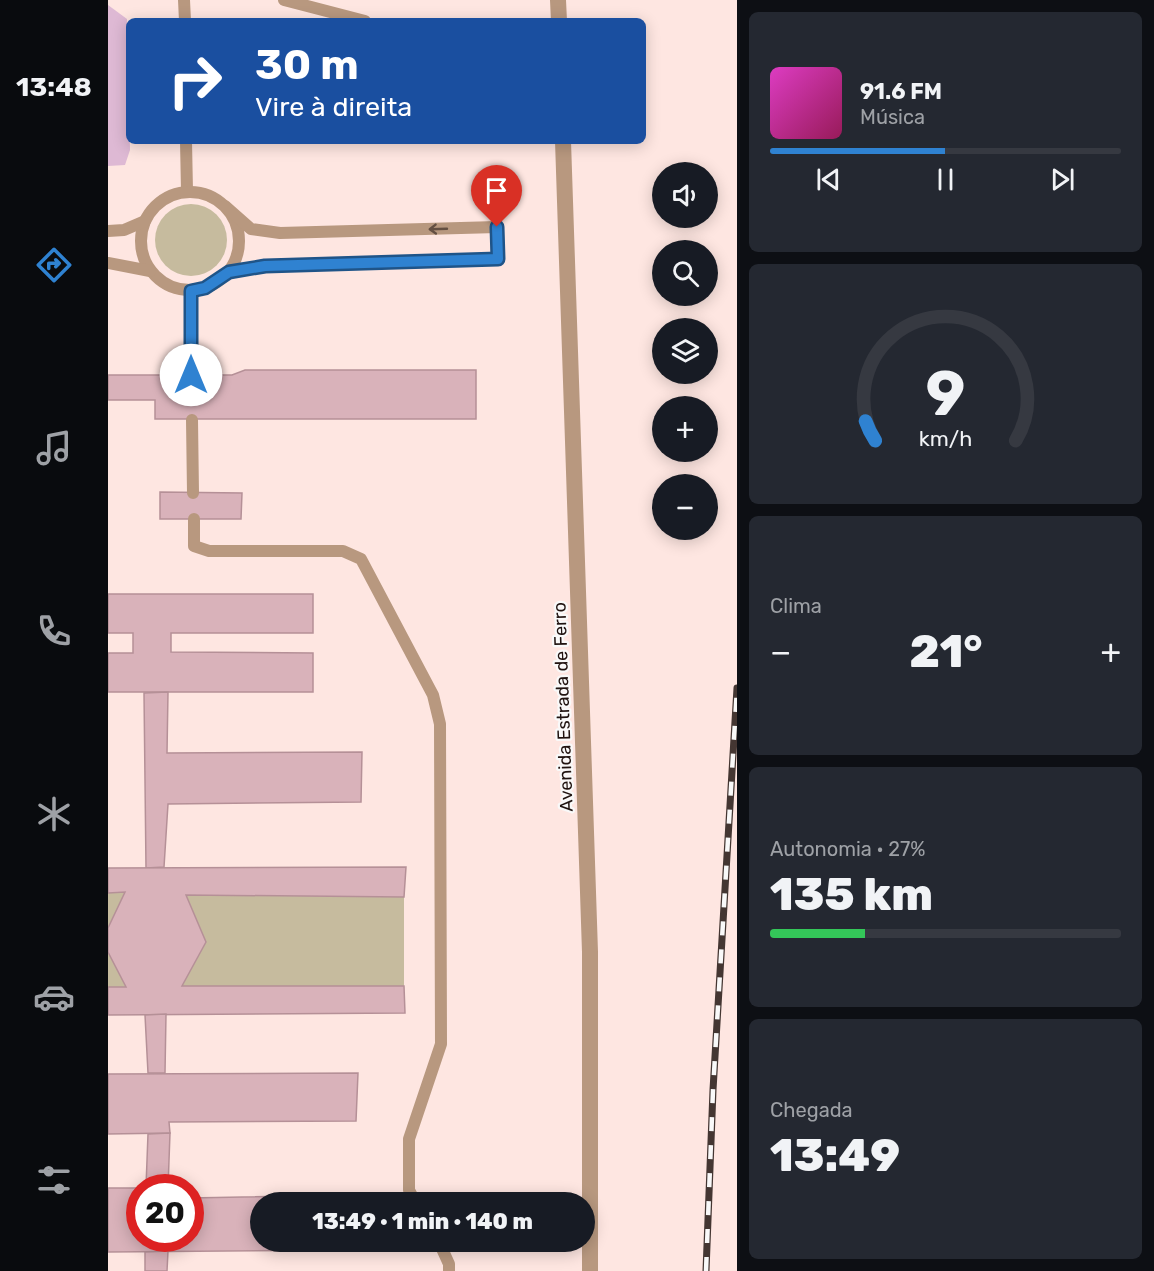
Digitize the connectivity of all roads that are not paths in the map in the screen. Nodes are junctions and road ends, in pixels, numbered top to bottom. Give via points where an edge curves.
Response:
1 (184, 0) edge
2 (284, 0) edge
3 (558, 0) edge
4 (185, 18) edge
5 (353, 18) edge
6 (559, 18) edge
7 (186, 144) edge
8 (563, 144) edge
9 (187, 191) junction
10 (225, 206) junction
11 (145, 220) junction
12 (108, 231) edge
13 (108, 263) edge
14 (150, 271) junction
15 (229, 272) junction
16 (191, 291) junction
17 (191, 375) dead end
18 (192, 420) dead end
19 (193, 493) dead end
20 (194, 519) dead end
21 (410, 1192) edge
22 (444, 1252) edge
23 (449, 1271) edge
24 (590, 1271) edge

1 - 4 lane
2 - 5 lane
3 - 6 street
7 - 9 lane
8 - 24 street, Avenida Estrada de Ferro via 590,952
9 - 10 lane via 201,192
9 - 11 lane via 162,200
10 - 15 lane via 239,238 236,259
15 -> 10 lane via 265,266 498,259 497,227 279,233 251,229
11 - 12 lane via 124,230
11 - 14 lane via 141,246
13 - 14 lane
14 - 16 lane via 175,289
15 - 16 lane via 205,288
16 - 17 lane
18 - 19 lane
20 - 21 lane via 194,546 209,551 343,551 361,559 433,695 440,724 441,1044 409,1139
22 - 23 lane

